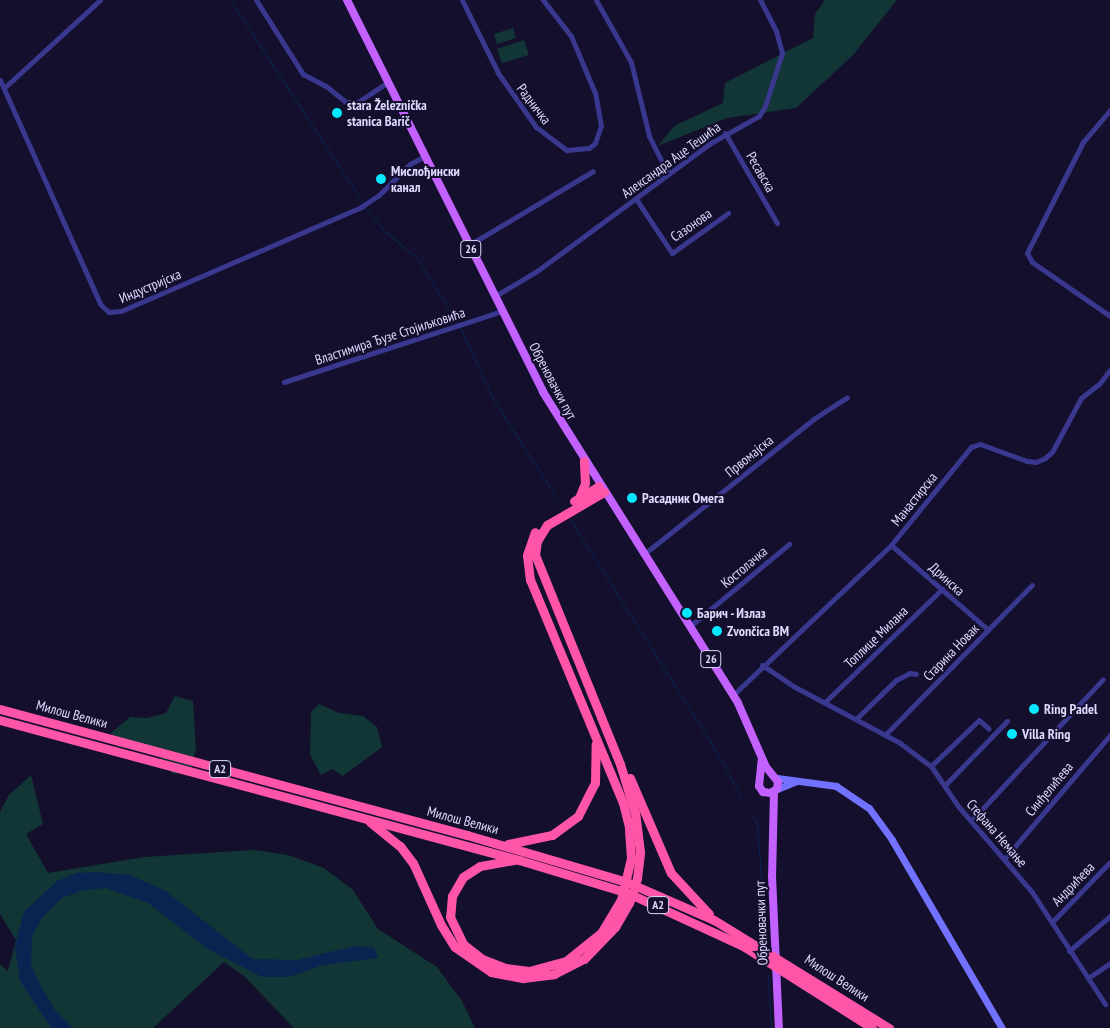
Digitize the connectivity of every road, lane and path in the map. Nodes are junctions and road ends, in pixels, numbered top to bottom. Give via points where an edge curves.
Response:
1 (100, 0) edge
2 (256, 0) edge
3 (347, 0) edge
4 (462, 0) edge
5 (543, 0) edge
6 (596, 0) edge
7 (760, 0) edge
8 (0, 80) edge
9 (388, 82) junction
10 (4, 88) junction
11 (1110, 110) edge
12 (725, 133) junction
13 (425, 156) junction
14 (593, 171) dead end
15 (668, 174) junction
16 (636, 199) junction
17 (728, 213) dead end
18 (777, 223) dead end
19 (469, 245) junction
20 (495, 296) junction
21 (502, 311) junction
22 (1110, 316) edge
23 (1110, 370) edge
24 (284, 382) dead end
25 (846, 397) dead end
26 (584, 461) junction
27 (602, 489) junction
28 (579, 498) junction
29 (789, 544) dead end
30 (891, 545) junction
31 (644, 554) junction
32 (1032, 585) dead end
33 (942, 589) junction
34 (690, 626) junction
35 (988, 630) junction
36 (762, 665) junction
37 (916, 674) dead end
38 (1103, 679) dead end
39 (733, 695) junction
40 (825, 702) junction
41 (0, 709) edge
42 (856, 719) junction
43 (0, 720) edge
44 (1007, 721) dead end
45 (591, 728) junction
46 (989, 729) dead end
47 (1110, 734) edge
48 (885, 735) junction
49 (612, 745) junction
50 (762, 759) junction
51 (931, 766) junction
52 (774, 776) junction
53 (760, 778) junction
54 (803, 780) junction
55 (946, 784) junction
56 (775, 790) junction
57 (765, 793) junction
58 (772, 816) junction
59 (366, 819) junction
60 (972, 820) junction
61 (498, 844) junction
62 (1005, 858) junction
63 (519, 860) junction
64 (1110, 862) edge
65 (633, 876) junction
66 (625, 902) junction
67 (1110, 916) edge
68 (714, 920) junction
69 (1052, 922) junction
70 (1069, 951) junction
71 (1110, 964) edge
72 (1088, 978) junction
73 (1105, 1004) dead end
74 (779, 1028) edge
75 (872, 1028) edge
76 (889, 1028) edge
77 (1002, 1028) edge

1 - 10 street
2 - 9 street via 303,74 351,103
3 - 9 main road, Обреновачки пут / 26
4 - 5 street, Радничка via 498,72 536,127 567,150 589,148 595,143 601,126 595,93 571,36
6 - 15 street via 631,62 652,146
7 - 12 street, Александра Аце Тешића via 776,31 782,53 766,106 759,116
8 - 10 street, Индустријска
9 - 13 main road, Обреновачки пут / 26
10 - 13 street, Индустријска via 100,304 109,312 121,311 361,207 410,164
11 - 22 street via 1083,142 1027,253 1032,262
12 - 15 street, Александра Аце Тешића
12 - 18 street, Ресавска
13 - 19 main road, Обреновачки пут / 26
14 - 19 street
15 - 16 street, Александра Аце Тешића
16 - 17 street, Сазонова via 672,253
16 - 20 street, Александра Аце Тешића via 537,271
19 - 20 main road, Обреновачки пут / 26
20 - 21 main road, Обреновачки пут / 26
21 - 24 street, Властимира Ђузе Стојиљковића
21 - 26 main road, Обреновачки пут / 26 via 543,392
23 - 30 street, Манастирска via 1081,398 1052,452 1045,458 1027,461 975,444
25 - 31 street, Првомајска
26 - 27 main road, Обреновачки пут / 26
26 - 28 highway via 585,483
27 - 28 highway
27 - 31 main road, Обреновачки пут / 26
27 - 49 highway via 547,525 537,541 535,555
28 - 45 highway via 539,528 530,543 527,563 536,596
29 - 34 street, Костолачка
30 - 33 street, Дринска
30 - 36 street, Манастирска
31 - 34 main road, Обреновачки пут / 26
32 - 35 street, Старина Новак
33 - 35 street, Дринска
33 - 40 street, Топлице Милана
34 - 39 main road, Обреновачки пут / 26
35 - 48 street, Старина Новак
36 - 39 street, Манастирска
36 - 40 street, Стефана Немање
37 - 42 street via 910,673 896,680
38 - 60 street
39 - 50 main road, Обреновачки пут / 26
40 - 42 street, Стефана Немање
41 - 61 highway, Милош Велики / A2
42 - 48 street, Стефана Немање
43 - 59 highway, Милош Велики / A2
44 - 55 street
45 - 61 highway via 597,772 592,793 578,816 560,831 542,839
45 - 65 highway via 627,816
46 - 51 street via 979,720
47 - 62 street, Синђелићева
48 - 51 street, Стефана Немање
49 - 65 highway via 639,828
49 - 68 highway via 621,756 671,873 680,887
50 - 52 main road, Обреновачки пут / 26
50 - 53 main road
51 - 55 street, Стефана Немање
52 - 53 main road
52 - 54 main road
52 - 56 main road, Обреновачки пут
53 - 57 main road, Обреновачки пут via 759,786
54 - 56 main road
54 - 77 main road via 844,790 876,816
55 - 60 street, Стефана Немање via 948,793
56 - 57 main road
56 - 58 main road, Обреновачки пут
57 - 58 main road, Обреновачки пут
58 - 74 main road, Обреновачки пут
59 - 63 highway, Милош Велики / A2
59 - 66 highway via 408,855 455,947 482,967 501,975 544,976 575,965 608,936
60 - 62 street, Стефана Немање
61 - 68 highway, Милош Велики / A2 via 628,882
62 - 69 street, Стефана Немање
63 - 66 highway via 490,864 472,871 463,876 452,896 450,918 457,936 472,952 491,963 529,970 566,961 601,933
63 - 75 highway, Милош Велики / A2 via 628,893 702,925 743,946
64 - 69 street, Андрићева
65 - 66 highway
67 - 70 street
68 - 76 highway, Милош Велики / A2
69 - 70 street, Стефана Немање
70 - 72 street, Стефана Немање
71 - 72 street
72 - 73 street, Стефана Немање

